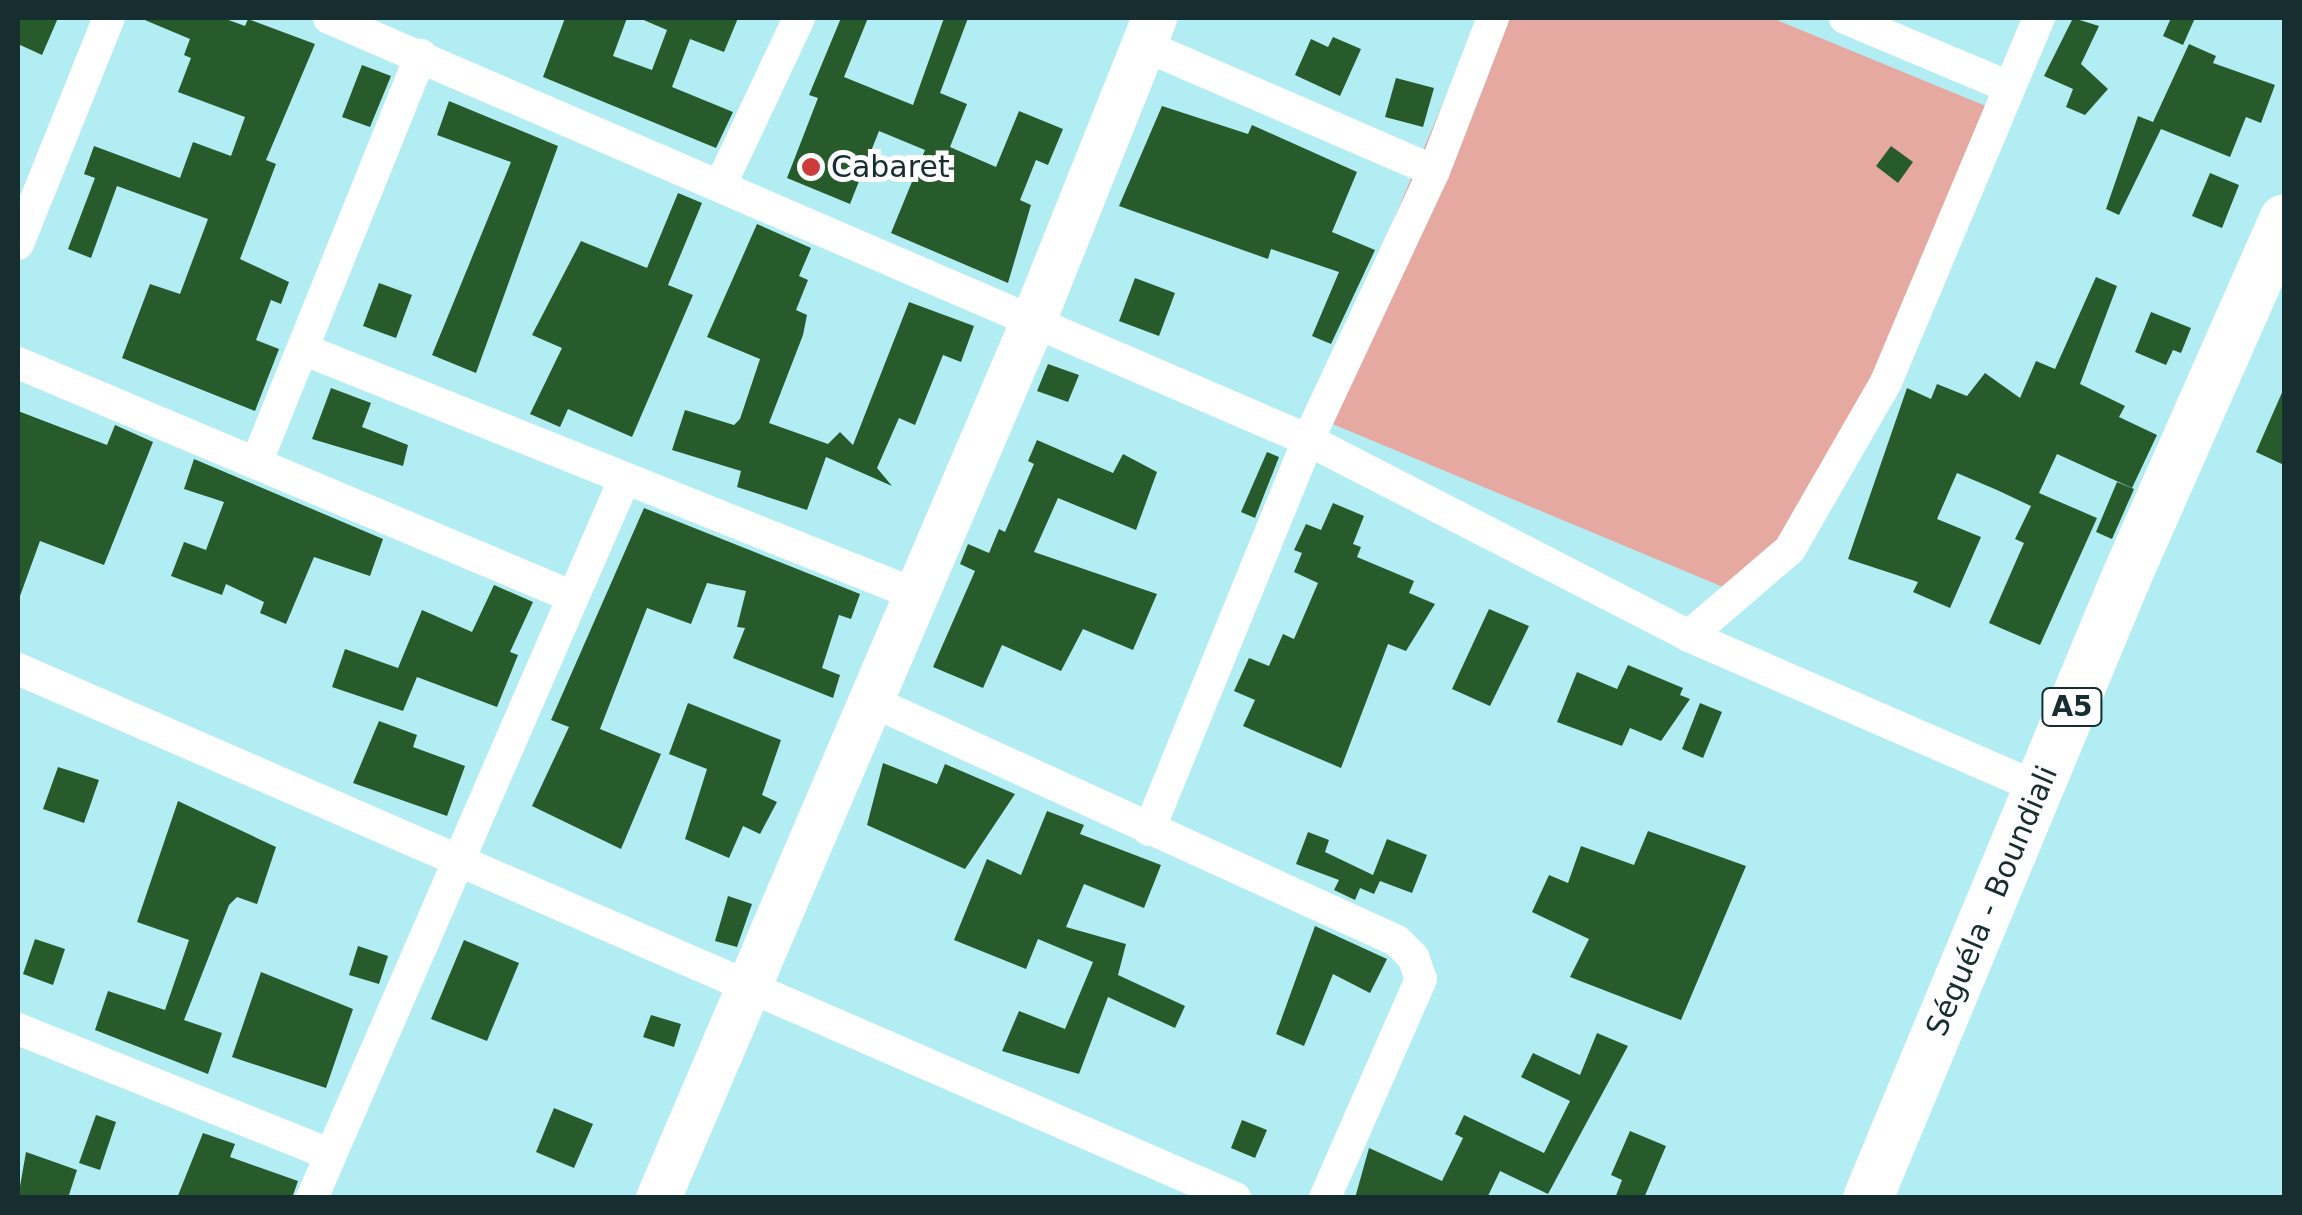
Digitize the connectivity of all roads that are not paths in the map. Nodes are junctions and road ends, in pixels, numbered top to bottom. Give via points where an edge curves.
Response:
1 (109, 18) edge
2 (329, 18) edge
3 (799, 18) edge
4 (1493, 18) edge
5 (1845, 18) edge
6 (2039, 18) edge
7 (1148, 31) edge
8 (421, 55) junction
9 (2010, 87) junction
10 (1434, 170) junction
11 (721, 184) junction
12 (2284, 219) edge
13 (18, 244) edge
14 (2284, 292) edge
15 (1032, 324) junction
16 (305, 350) junction
17 (18, 363) edge
18 (1308, 440) junction
19 (258, 461) junction
20 (624, 480) junction
21 (917, 594) junction
22 (573, 597) junction
23 (1689, 636) junction
24 (18, 669) edge
25 (869, 700) junction
26 (2038, 788) junction
27 (1150, 830) junction
28 (457, 858) junction
29 (747, 985) junction
30 (18, 1029) edge
31 (329, 1154) junction
32 (312, 1198) edge
33 (658, 1198) edge
34 (1235, 1198) edge
35 (1325, 1198) edge
36 (1868, 1198) edge
37 (1902, 1198) edge

1 - 13 street
2 - 8 street
3 - 11 street
4 - 10 street
5 - 9 street
6 - 9 street
7 - 10 street
7 - 15 street
8 - 11 street
8 - 16 street
9 - 23 street via 1886,382 1790,550
10 - 18 street
11 - 15 street
12 - 26 main road, Séguéla - Boundiali / A5
14 - 37 main road, Séguéla - Boundiali / A5
15 - 18 street
15 - 21 street
16 - 19 street
16 - 20 street
17 - 19 street
18 - 23 street
18 - 27 street
19 - 22 street
20 - 21 street
20 - 22 street
21 - 25 street
22 - 28 street
23 - 26 street
24 - 28 street
25 - 27 street
25 - 29 street
26 - 36 main road, Séguéla - Boundiali / A5
27 - 35 street via 1397,941 1414,957 1422,979
28 - 29 street
28 - 31 street
29 - 33 street
29 - 34 street
30 - 31 street
31 - 32 street

